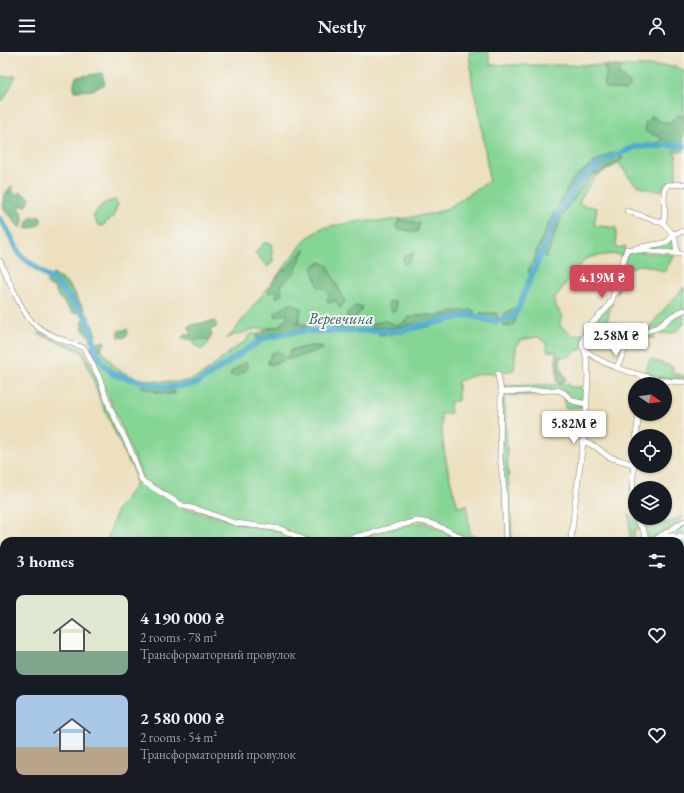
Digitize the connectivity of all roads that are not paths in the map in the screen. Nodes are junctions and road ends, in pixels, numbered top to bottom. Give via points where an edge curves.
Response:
1 (684, 184) edge
2 (627, 211) dead end
3 (663, 223) junction
4 (684, 231) edge
5 (673, 234) junction
6 (627, 250) junction
7 (677, 253) junction
8 (684, 254) edge
9 (0, 261) edge
10 (684, 310) edge
11 (583, 347) junction
12 (617, 367) junction
13 (498, 374) dead end
14 (644, 377) edge
15 (672, 380) edge
16 (684, 382) edge
17 (501, 392) junction
18 (587, 404) junction
19 (583, 441) junction
20 (628, 463) edge
21 (633, 473) edge
22 (684, 521) edge
23 (660, 535) junction
24 (298, 537) edge
25 (355, 537) edge
26 (460, 537) edge
27 (506, 537) edge
28 (571, 537) edge
29 (646, 537) edge
30 (658, 537) edge
31 (676, 537) edge

1 - 3 street via 667,185 664,191 666,211
2 - 3 street
3 - 5 street
4 - 5 street
5 - 6 street via 665,243
5 - 7 street
6 - 7 street
6 - 11 street via 612,300 588,327
7 - 8 street
9 - 24 street via 32,322 42,330 84,348 99,377 142,481 182,506 235,522 281,529
10 - 12 street via 659,327 631,336
11 - 12 street via 589,353
11 - 18 street via 587,364
12 - 14 street
13 - 17 street
15 - 16 street
17 - 18 street via 558,390 573,401
17 - 27 street via 500,458
18 - 19 street
19 - 20 street via 609,457
19 - 28 street
21 - 29 street via 631,513
22 - 23 street
23 - 30 street
23 - 31 street
25 - 26 street via 417,521 437,526

